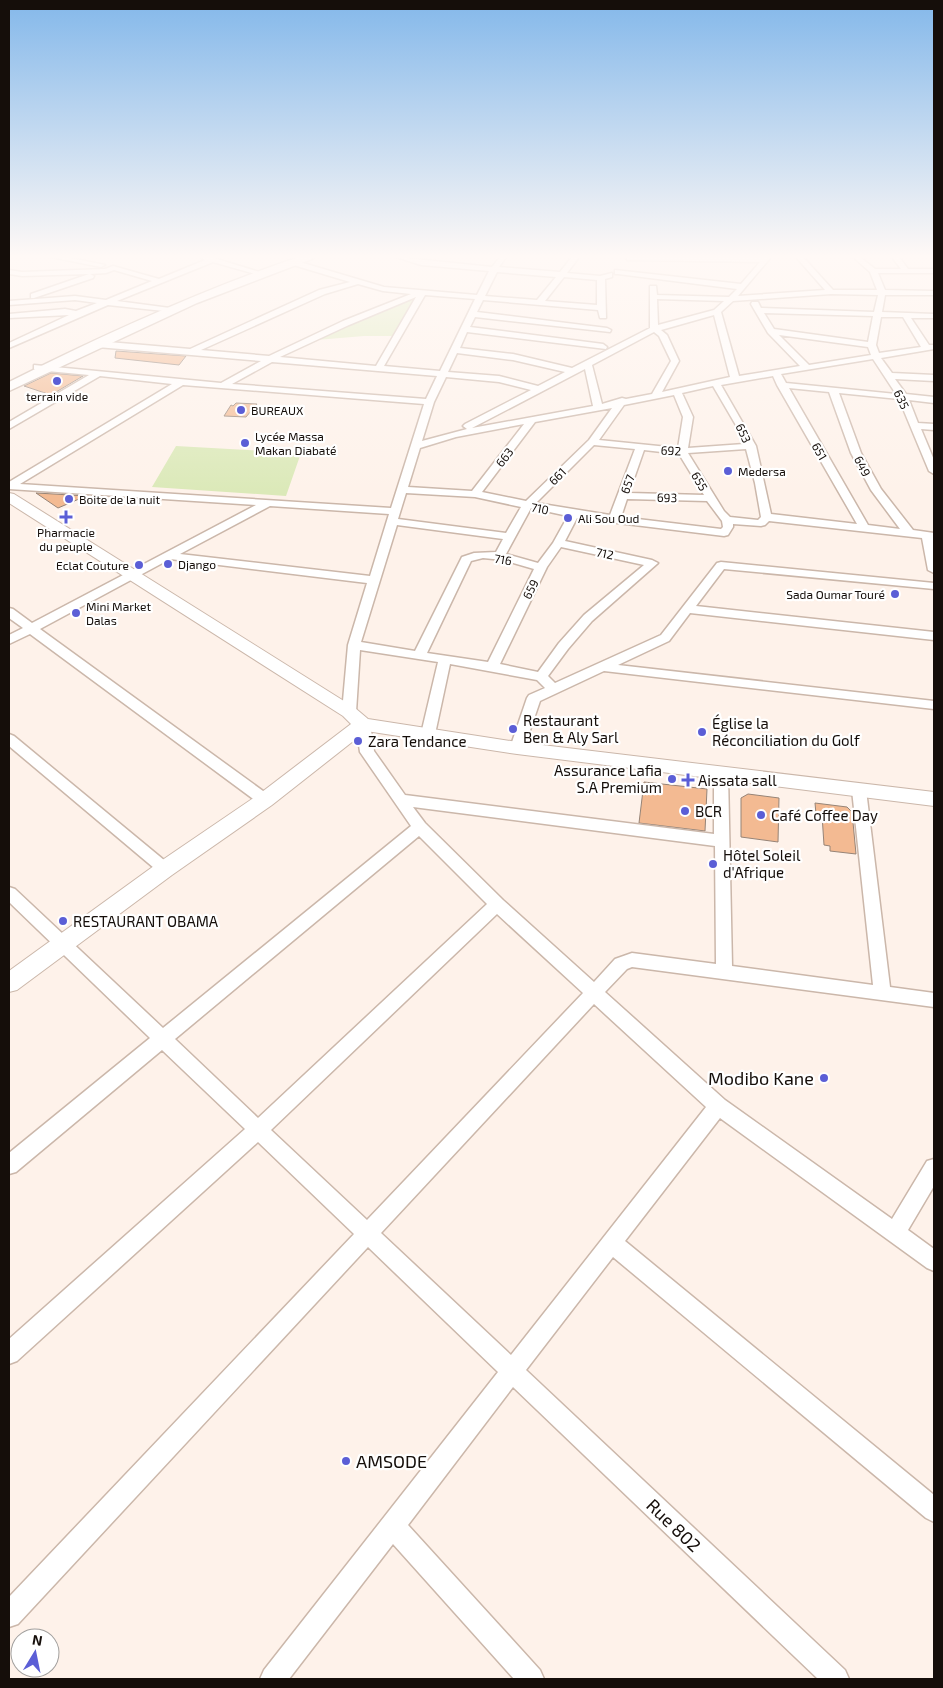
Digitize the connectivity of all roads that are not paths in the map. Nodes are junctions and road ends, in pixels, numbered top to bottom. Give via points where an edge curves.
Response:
1 (31, 336) edge
2 (108, 336) edge
3 (113, 336) edge
4 (227, 336) edge
5 (318, 336) edge
6 (398, 336) edge
7 (461, 336) edge
8 (507, 336) edge
9 (607, 336) edge
10 (637, 336) edge
11 (663, 336) edge
12 (723, 336) edge
13 (776, 336) edge
14 (805, 336) edge
15 (874, 336) edge
16 (921, 336) edge
17 (97, 344) junction
18 (872, 345) junction
19 (9, 346) edge
20 (930, 348) edge
21 (607, 349) junction
22 (455, 350) junction
23 (192, 352) junction
24 (876, 356) junction
25 (270, 359) junction
26 (588, 364) junction
27 (41, 368) junction
28 (379, 368) junction
29 (807, 368) junction
30 (573, 370) junction
31 (776, 373) junction
32 (97, 374) junction
33 (443, 374) junction
34 (890, 376) junction
35 (934, 378) edge
36 (735, 379) junction
37 (9, 381) edge
38 (181, 382) junction
39 (716, 383) junction
40 (782, 385) junction
41 (222, 386) junction
42 (9, 387) edge
43 (539, 389) junction
44 (832, 390) junction
45 (677, 391) junction
46 (655, 396) junction
47 (903, 397) junction
48 (934, 400) edge
49 (622, 401) junction
50 (429, 402) junction
51 (598, 408) junction
52 (9, 416) edge
53 (532, 419) junction
54 (20, 420) junction
55 (914, 425) junction
56 (9, 426) edge
57 (934, 427) edge
58 (454, 434) junction
59 (592, 442) junction
60 (415, 446) junction
61 (750, 446) junction
62 (640, 448) junction
63 (682, 451) junction
64 (933, 466) edge
65 (9, 486) edge
66 (402, 490) junction
67 (475, 494) junction
68 (623, 496) junction
69 (9, 497) edge
70 (710, 498) junction
71 (268, 503) junction
72 (527, 506) junction
73 (574, 514) junction
74 (394, 516) junction
75 (723, 517) junction
76 (766, 517) junction
77 (614, 520) junction
78 (865, 529) junction
79 (910, 534) junction
80 (930, 536) edge
81 (509, 537) junction
82 (558, 543) junction
83 (169, 556) junction
84 (499, 556) junction
85 (541, 567) junction
86 (934, 570) edge
87 (132, 575) junction
88 (374, 580) junction
89 (934, 586) edge
90 (688, 609) junction
91 (9, 612) edge
92 (31, 628) junction
93 (934, 636) edge
94 (9, 640) edge
95 (354, 645) junction
96 (419, 656) junction
97 (445, 660) junction
98 (492, 667) junction
99 (602, 667) junction
100 (540, 677) junction
101 (554, 689) junction
102 (934, 705) edge
103 (356, 718) junction
104 (428, 734) junction
105 (9, 739) edge
106 (517, 748) junction
107 (721, 774) junction
108 (859, 790) junction
109 (934, 799) edge
110 (264, 800) junction
111 (402, 800) junction
112 (420, 827) junction
113 (723, 841) junction
114 (165, 869) junction
115 (9, 893) edge
116 (497, 904) junction
117 (63, 944) junction
118 (724, 971) junction
119 (9, 983) edge
120 (882, 992) junction
121 (594, 993) junction
122 (934, 1000) edge
123 (162, 1039) junction
124 (718, 1106) junction
125 (258, 1130) junction
126 (9, 1164) edge
127 (934, 1168) edge
128 (895, 1233) junction
129 (367, 1234) junction
130 (612, 1243) junction
131 (934, 1261) edge
132 (9, 1353) edge
133 (512, 1372) junction
134 (934, 1510) edge
135 (393, 1526) junction
136 (9, 1615) edge
137 (273, 1679) edge
138 (530, 1679) edge
139 (836, 1679) edge

1 - 19 street
2 - 27 main road
3 - 17 main road
4 - 23 street
5 - 25 street
6 - 28 street
7 - 22 street
8 - 21 street
9 - 21 street
10 - 21 street
11 - 46 street via 675,361
12 - 36 street
13 - 29 street
14 - 18 street
15 - 18 street
16 - 20 street
17 - 23 street
17 - 27 main road
18 - 24 street, 635
20 - 24 street
21 - 26 street
22 - 30 street
22 - 33 street
23 - 25 street
24 - 29 street
24 - 34 street, 635
25 - 28 street
25 - 41 street
26 - 30 street
26 - 51 street
27 - 32 street
27 - 37 main road
27 - 42 main road
28 - 33 street
29 - 31 street
30 - 43 street
31 - 36 street
31 - 40 street, 651
32 - 38 street
32 - 54 street
33 - 43 street via 499,379
33 - 50 street
34 - 35 street
34 - 47 street, 635
36 - 39 street
38 - 41 street
38 - 65 street
39 - 45 street
39 - 61 street, 653
40 - 44 street
40 - 78 street, 651
41 - 50 street
43 - 58 street
44 - 47 street
44 - 79 street, 649 via 856,453 876,490
45 - 46 street
45 - 63 street via 688,416
46 - 49 street
47 - 48 street
47 - 55 street, 635
49 - 51 street
49 - 59 street, 661
50 - 60 street
51 - 53 street
52 - 54 street
53 - 58 street
53 - 67 street, 663
54 - 56 street
55 - 57 street
55 - 64 street, 635
58 - 60 street
59 - 62 street, 692
59 - 72 street, 661
60 - 66 street
61 - 63 street, 692
61 - 76 street, 653
62 - 63 street, 692
62 - 68 street, 657
63 - 70 street, 655
65 - 71 street
66 - 67 street, 710
66 - 74 street
67 - 72 street, 710
68 - 70 street, 693
68 - 77 street, 657
69 - 87 street
70 - 75 street, 655
71 - 74 street
71 - 83 street
72 - 73 street, 710
72 - 81 street, 661
73 - 77 street, 710
73 - 82 street, 659
74 - 81 street
74 - 88 street
75 - 76 street via 761,523
75 - 77 street, 710 via 728,527 724,533
76 - 78 street
78 - 79 street
79 - 80 street
80 - 86 street
81 - 84 street, 661
82 - 85 street, 659
82 - 100 street, 712 via 652,563 584,621
83 - 87 street
83 - 88 street
84 - 85 street, 716
84 - 96 street, 716 via 466,559
85 - 98 street, 659
87 - 92 street
87 - 103 street
88 - 95 street
89 - 90 street via 721,565
90 - 93 street
90 - 99 street via 665,638
91 - 92 street
92 - 94 street
92 - 110 street
95 - 96 street
95 - 103 street
96 - 97 street
97 - 98 street
97 - 104 street
98 - 100 street
99 - 101 street
99 - 102 street
100 - 101 street
101 - 106 street via 534,698
103 - 104 street
103 - 110 street
103 - 111 street via 366,752
104 - 106 street
105 - 114 street
106 - 107 street
107 - 108 street
107 - 113 street
108 - 109 street
108 - 120 street
110 - 114 street
111 - 112 street
111 - 113 street
112 - 116 street
112 - 123 street
113 - 118 street
114 - 117 street
115 - 117 street, Rue 802
116 - 121 street
116 - 125 street
117 - 119 street
117 - 123 street, Rue 802
118 - 120 street
118 - 121 street via 632,960 621,964
120 - 122 street
121 - 124 street
121 - 129 street
123 - 125 street, Rue 802
123 - 126 street
124 - 128 street
124 - 130 street
125 - 129 street, Rue 802
125 - 132 street
127 - 128 street
128 - 131 street
129 - 133 street, Rue 802
129 - 136 street
130 - 133 street
130 - 134 street
133 - 135 street
133 - 139 street, Rue 802
135 - 137 street
135 - 138 street

